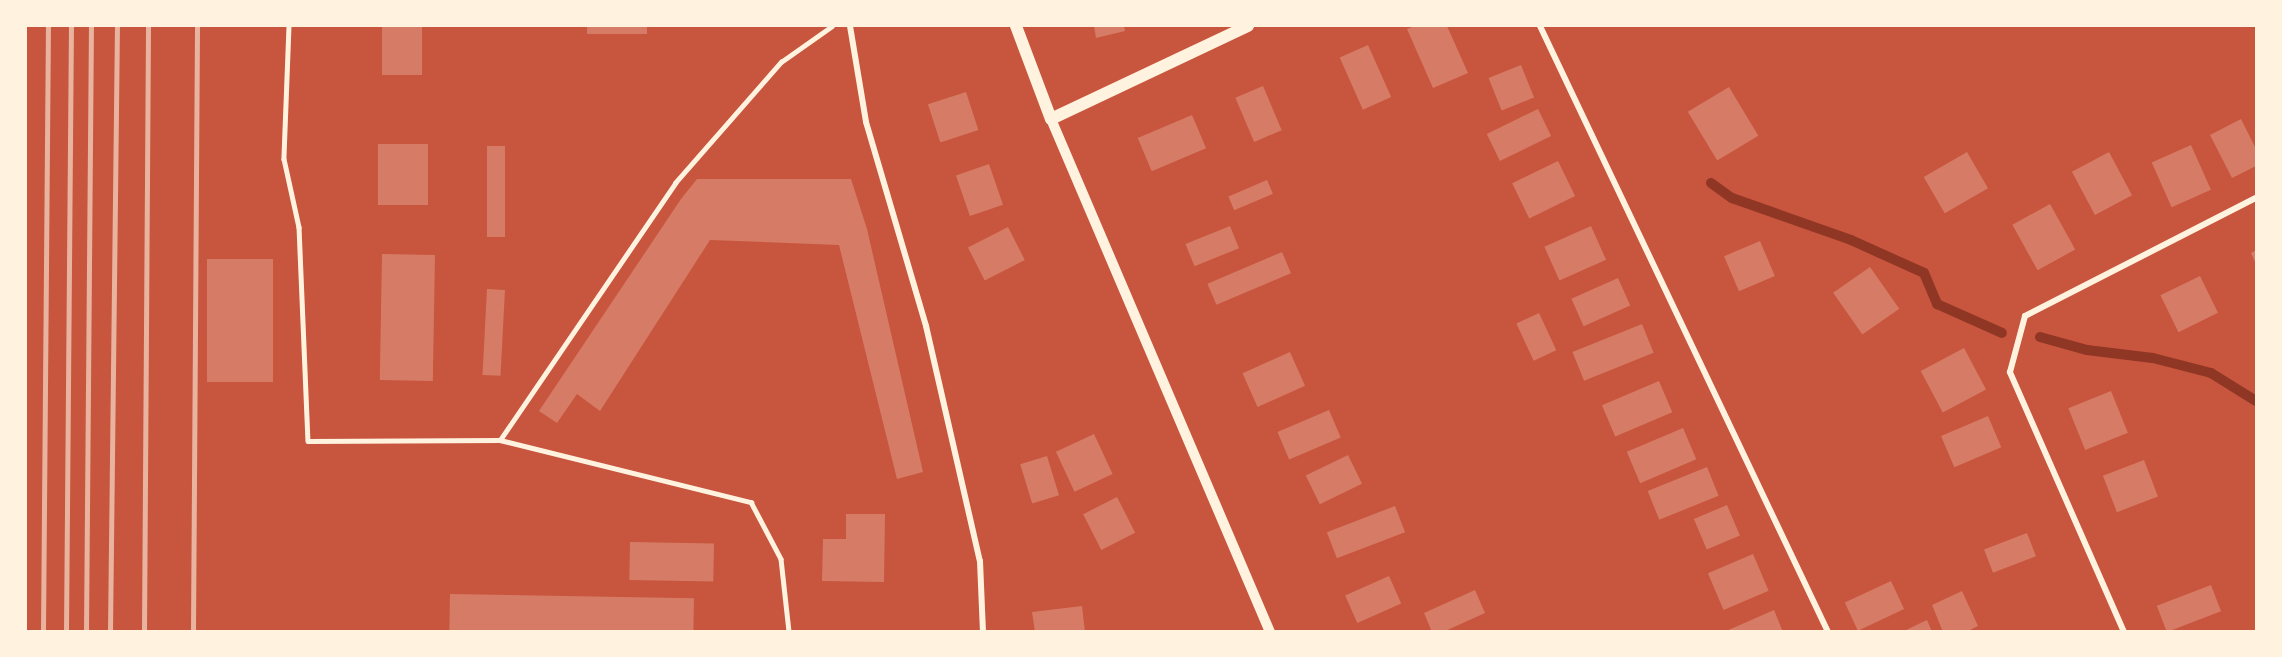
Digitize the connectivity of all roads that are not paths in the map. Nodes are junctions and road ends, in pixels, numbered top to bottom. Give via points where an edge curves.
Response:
1 (289, 26) edge
2 (832, 26) edge
3 (850, 26) edge
4 (1016, 26) edge
5 (1248, 26) edge
6 (1540, 26) edge
7 (1051, 119) junction
8 (2256, 198) edge
9 (500, 440) junction
10 (789, 632) edge
11 (983, 632) edge
12 (1270, 632) edge
13 (1828, 632) edge
14 (2124, 632) edge

1 - 9 lane via 284,159 299,227 308,441
2 - 9 lane via 781,62 675,183
3 - 11 street via 866,122 926,327 980,561
4 - 7 main road
5 - 7 main road
6 - 13 street
7 - 12 street
8 - 14 street via 2025,316 2010,372
9 - 10 lane via 751,502 780,559

